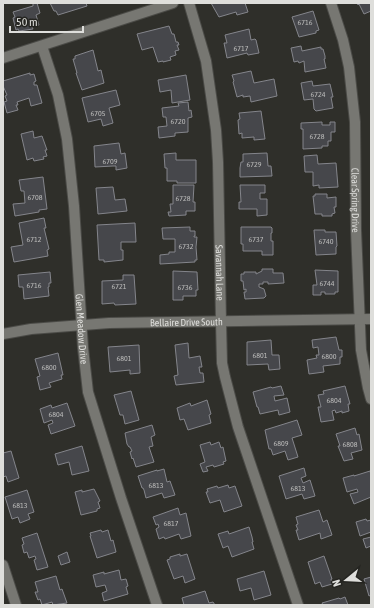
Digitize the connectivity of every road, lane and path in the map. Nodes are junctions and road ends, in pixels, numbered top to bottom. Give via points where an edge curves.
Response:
1 (173, 3) edge
2 (189, 3) edge
3 (331, 3) edge
4 (42, 46) junction
5 (3, 58) edge
6 (360, 319) junction
7 (371, 319) edge
8 (221, 322) junction
9 (81, 325) junction
10 (3, 334) edge
11 (371, 399) edge
12 (3, 565) edge
13 (16, 605) edge
14 (157, 605) edge
15 (298, 605) edge

1 - 4 street
2 - 8 street, Savannah Lane via 206,61 216,130
3 - 6 street, Clear Spring Drive via 349,67 355,122
4 - 5 street
4 - 9 street, Glen Meadow Drive via 58,95 67,139
6 - 7 street, Bellaire Drive South
6 - 8 street, Bellaire Drive South
6 - 11 street, Clear Spring Drive via 361,350
8 - 9 street, Bellaire Drive South
8 - 15 street, Savannah Lane via 222,363 238,427
9 - 10 street, Bellaire Drive South
9 - 14 street, Glen Meadow Drive via 88,392
12 - 13 street

